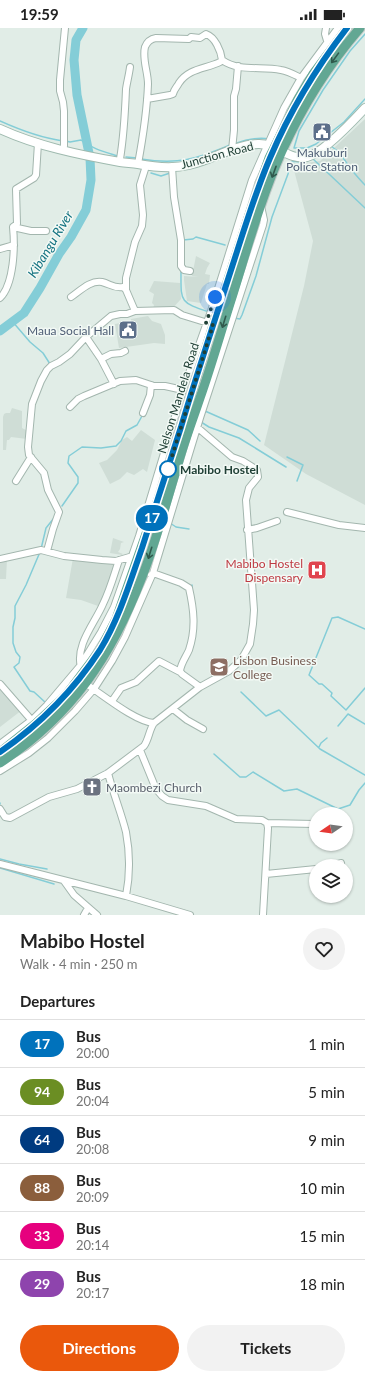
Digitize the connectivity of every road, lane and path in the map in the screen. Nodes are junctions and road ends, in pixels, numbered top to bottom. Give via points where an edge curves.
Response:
1 (65, 28) edge
2 (326, 28) edge
3 (338, 28) edge
4 (347, 28) edge
5 (360, 28) edge
6 (329, 45) junction
7 (222, 60) junction
8 (238, 66) junction
9 (130, 67) dead end
10 (301, 78) junction
11 (147, 99) junction
12 (365, 108) edge
13 (0, 128) edge
14 (41, 144) junction
15 (64, 146) junction
16 (274, 148) junction
17 (73, 149) junction
18 (232, 150) junction
19 (123, 161) junction
20 (142, 165) junction
21 (172, 167) junction
22 (261, 206) junction
23 (13, 228) junction
24 (46, 230) dead end
25 (14, 245) junction
26 (0, 249) edge
27 (190, 272) dead end
28 (126, 290) junction
29 (71, 297) dead end
30 (0, 298) edge
31 (135, 311) junction
32 (209, 324) junction
33 (86, 338) junction
34 (125, 351) dead end
35 (100, 359) junction
36 (114, 384) junction
37 (151, 385) junction
38 (183, 390) junction
39 (70, 406) dead end
40 (143, 413) dead end
41 (198, 428) junction
42 (31, 457) junction
43 (16, 481) dead end
44 (287, 512) dead end
45 (277, 521) dead end
46 (365, 528) edge
47 (247, 530) junction
48 (47, 551) junction
49 (136, 556) junction
50 (0, 559) edge
51 (118, 560) junction
52 (153, 573) junction
53 (143, 576) junction
54 (82, 669) junction
55 (180, 672) junction
56 (0, 684) edge
57 (90, 686) junction
58 (200, 687) junction
59 (112, 701) junction
60 (173, 709) junction
61 (34, 722) junction
62 (154, 723) junction
63 (203, 729) dead end
64 (0, 744) edge
65 (140, 750) junction
66 (0, 752) edge
67 (0, 763) edge
68 (0, 771) edge
69 (108, 773) junction
70 (0, 809) edge
71 (267, 823) junction
72 (309, 824) edge
73 (0, 864) edge
74 (309, 870) edge
75 (266, 874) junction
76 (64, 881) junction
77 (126, 896) junction
78 (88, 908) junction
79 (84, 915) edge
80 (97, 915) edge
81 (190, 915) edge
82 (263, 915) edge

1 - 15 street via 60,91 63,102
2 - 6 street
3 - 6 street
4 - 6 main road, Nelson Mandela Road
5 -> 16 main road, Nelson Mandela Road via 342,49
6 - 10 street
6 - 16 main road, Nelson Mandela Road
7 - 8 street
7 - 11 street via 185,75 173,94
7 - 11 street via 215,42 208,34 189,39 151,39 144,50 148,78
8 - 10 street via 253,69 272,68
8 - 18 street
9 - 19 street via 126,88
10 - 16 street via 284,108
11 - 20 street
12 - 16 main road via 330,143 316,153 304,157 293,156
13 - 14 main road
14 - 15 main road
14 - 17 main road
14 - 23 street via 36,175 16,189 17,224
15 - 17 main road
16 - 18 main road, Junction Road via 253,144
16 -> 22 main road, Nelson Mandela Road
16 - 32 main road, Nelson Mandela Road
17 - 19 main road, Junction Road
18 - 21 main road, Junction Road via 188,165
19 - 20 main road, Junction Road
20 - 21 main road, Junction Road
20 - 28 street via 142,226 130,258
21 - 27 street via 182,266
22 - 41 street via 263,225
22 -> 53 main road, Nelson Mandela Road
23 - 24 street
23 - 25 street
25 - 26 street
25 - 30 street via 7,289
28 - 29 street via 101,282 88,285
28 - 31 street
31 - 32 street via 176,311
31 - 33 street via 111,316
32 - 38 street
32 - 49 main road, Nelson Mandela Road via 172,458
33 - 35 street
33 - 42 street via 70,354 51,366 41,381 32,404 28,451
34 - 35 street
35 - 36 street
36 - 37 street via 136,380
36 - 39 street via 84,396
37 - 38 street
37 - 40 street
38 - 49 street
41 - 47 street via 232,457 257,470 258,477 249,488 246,500
41 - 52 street
42 - 43 street
42 - 48 street via 44,473 48,490 59,512
44 - 46 street via 339,525
45 - 47 street
47 - 58 street via 253,599 250,644 241,660 232,669
48 - 50 street
48 - 51 street via 75,558
49 - 51 street
49 - 54 main road, Nelson Mandela Road via 116,619 100,650
51 - 54 street via 103,606 80,652
52 - 53 street
52 - 55 street via 189,588 194,631
52 - 57 street via 125,637
53 - 57 main road, Nelson Mandela Road via 122,625
54 - 61 main road, Nelson Mandela Road via 66,695
55 - 58 street
55 - 59 street via 159,662 136,682 122,688
56 - 61 street
57 - 59 street
57 - 67 main road, Nelson Mandela Road via 31,741
57 - 68 street via 75,711 48,738 30,753
58 - 60 street
59 - 62 street via 140,720
60 - 62 street
60 - 63 street
61 - 64 street
61 - 66 main road, Nelson Mandela Road
62 - 65 street via 147,742
65 - 69 street
65 - 71 street via 156,789 168,800 206,806 236,819 262,820
69 - 70 street via 10,818 5,817
69 - 77 street via 127,841 129,875
71 - 72 street
71 - 75 street
73 - 76 street
74 - 75 street
75 - 82 street
76 - 77 street
76 - 78 street
77 - 81 street
78 - 79 street
78 - 80 street

